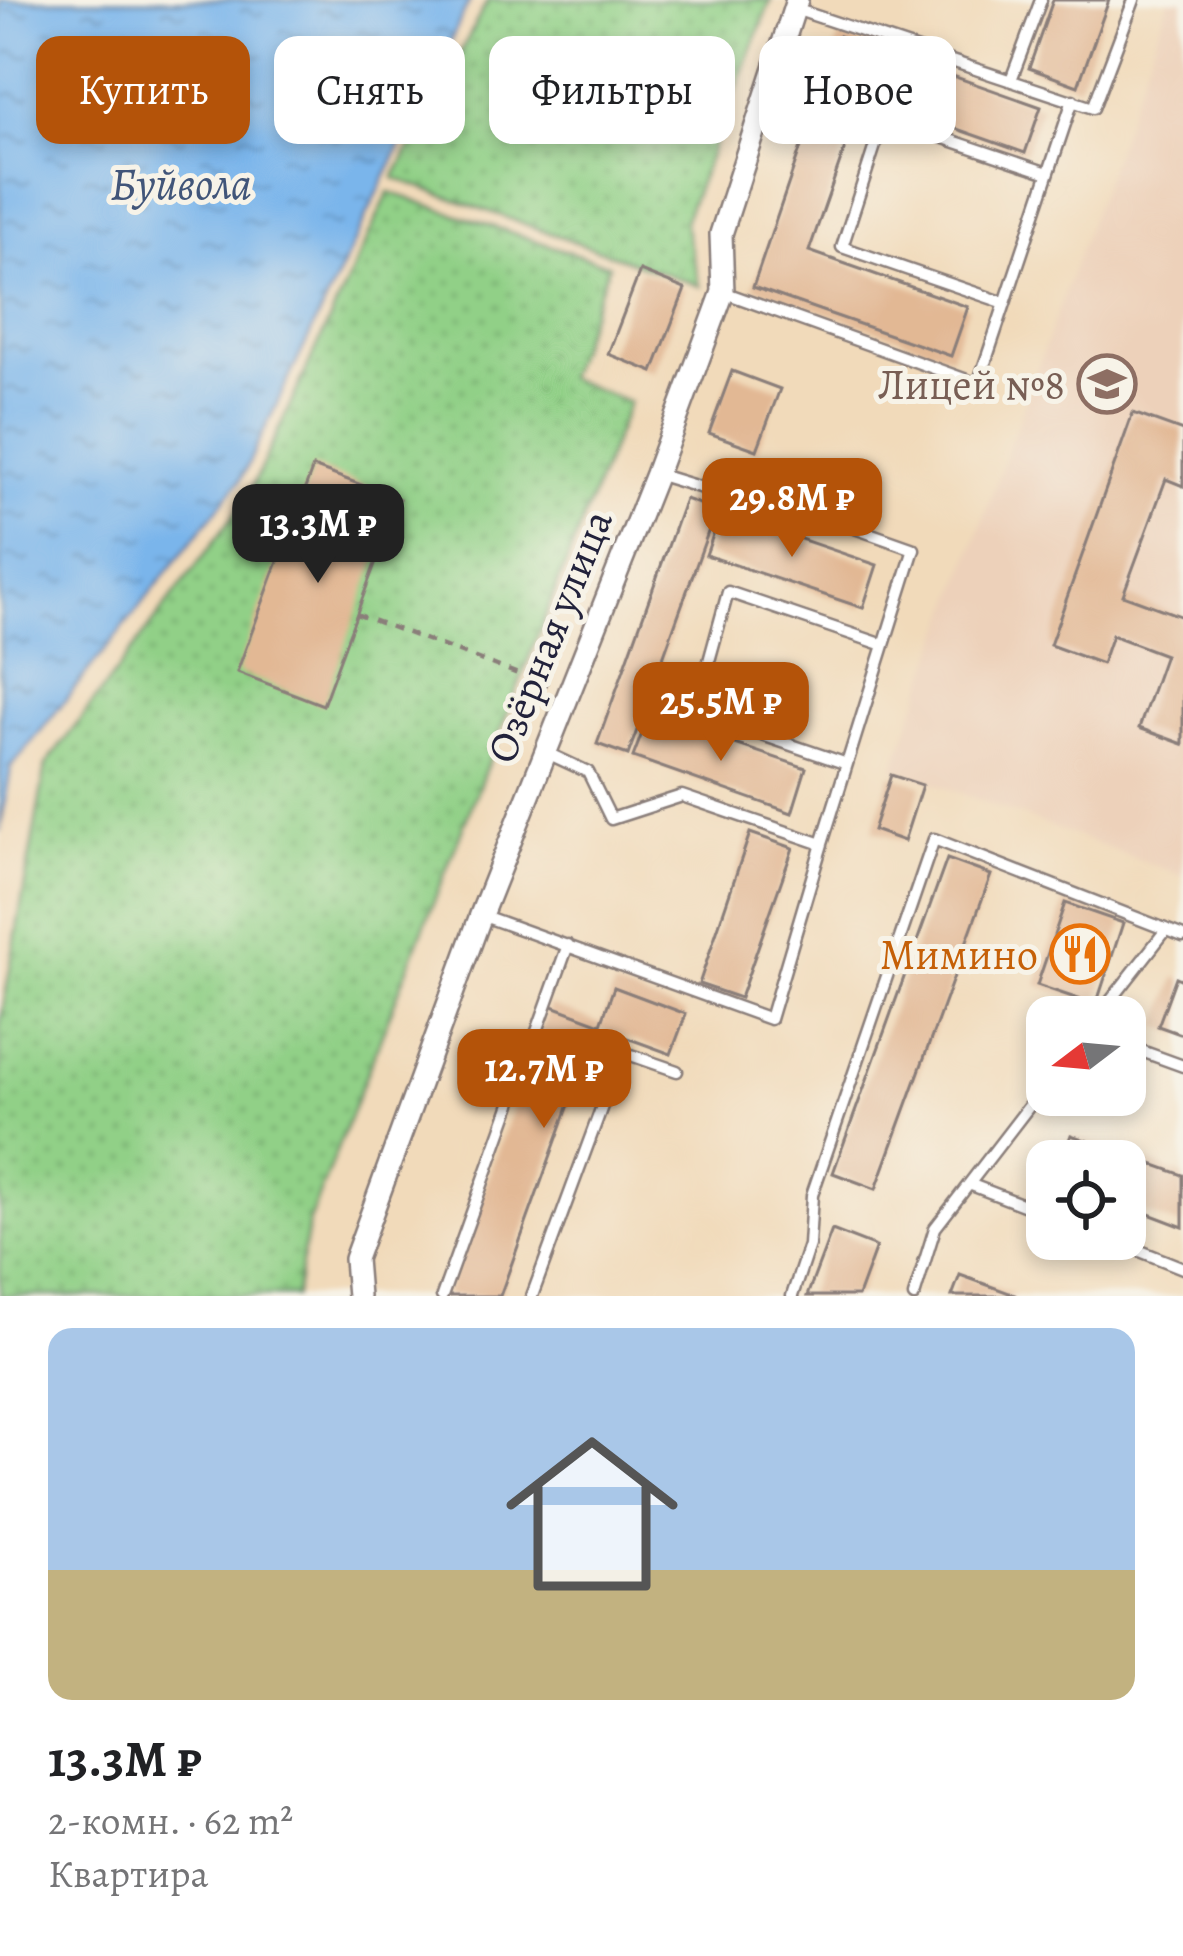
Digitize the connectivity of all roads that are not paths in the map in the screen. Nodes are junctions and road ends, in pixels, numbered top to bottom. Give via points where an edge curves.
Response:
1 (1041, 0) edge
2 (1134, 0) edge
3 (795, 4) edge
4 (1011, 80) junction
5 (1073, 100) junction
6 (1048, 173) junction
7 (723, 292) junction
8 (1005, 303) junction
9 (656, 474) junction
10 (884, 645) junction
11 (545, 752) junction
12 (847, 764) junction
13 (822, 844) junction
14 (481, 915) junction
15 (1166, 930) junction
16 (1183, 936) edge
17 (568, 945) junction
18 (1114, 996) edge
19 (1146, 1053) edge
20 (1183, 1066) edge
21 (677, 1071) dead end
22 (1026, 1110) edge
23 (969, 1184) junction
24 (1026, 1206) edge
25 (1146, 1254) edge
26 (1183, 1268) edge
27 (358, 1296) edge
28 (442, 1296) edge
29 (532, 1296) edge
30 (792, 1296) edge
31 (914, 1296) edge

1 - 4 lane
2 - 5 lane via 1094,107
3 - 4 lane
3 - 7 street, Озёрная улица via 721,234
4 - 5 lane
5 - 6 lane
6 - 8 lane
6 - 8 lane via 884,118 842,247
7 - 8 lane via 978,384
7 - 9 street, Озёрная улица
9 - 10 lane via 732,497 758,494 914,549
9 - 11 street, Озёрная улица
10 - 12 lane
10 - 12 lane via 728,592 695,712
11 - 13 lane via 588,772 611,819 682,796
11 - 14 street, Озёрная улица
12 - 13 lane
13 - 17 lane via 770,1018
14 - 17 lane
14 - 27 street, Озёрная улица via 355,1259
15 - 16 lane
15 - 18 lane
15 - 30 lane via 934,839 812,1195 809,1245
17 - 28 lane
19 - 20 lane
21 - 29 lane via 622,1052
22 - 23 lane
23 - 24 lane
23 - 31 lane via 935,1228
25 - 26 lane

